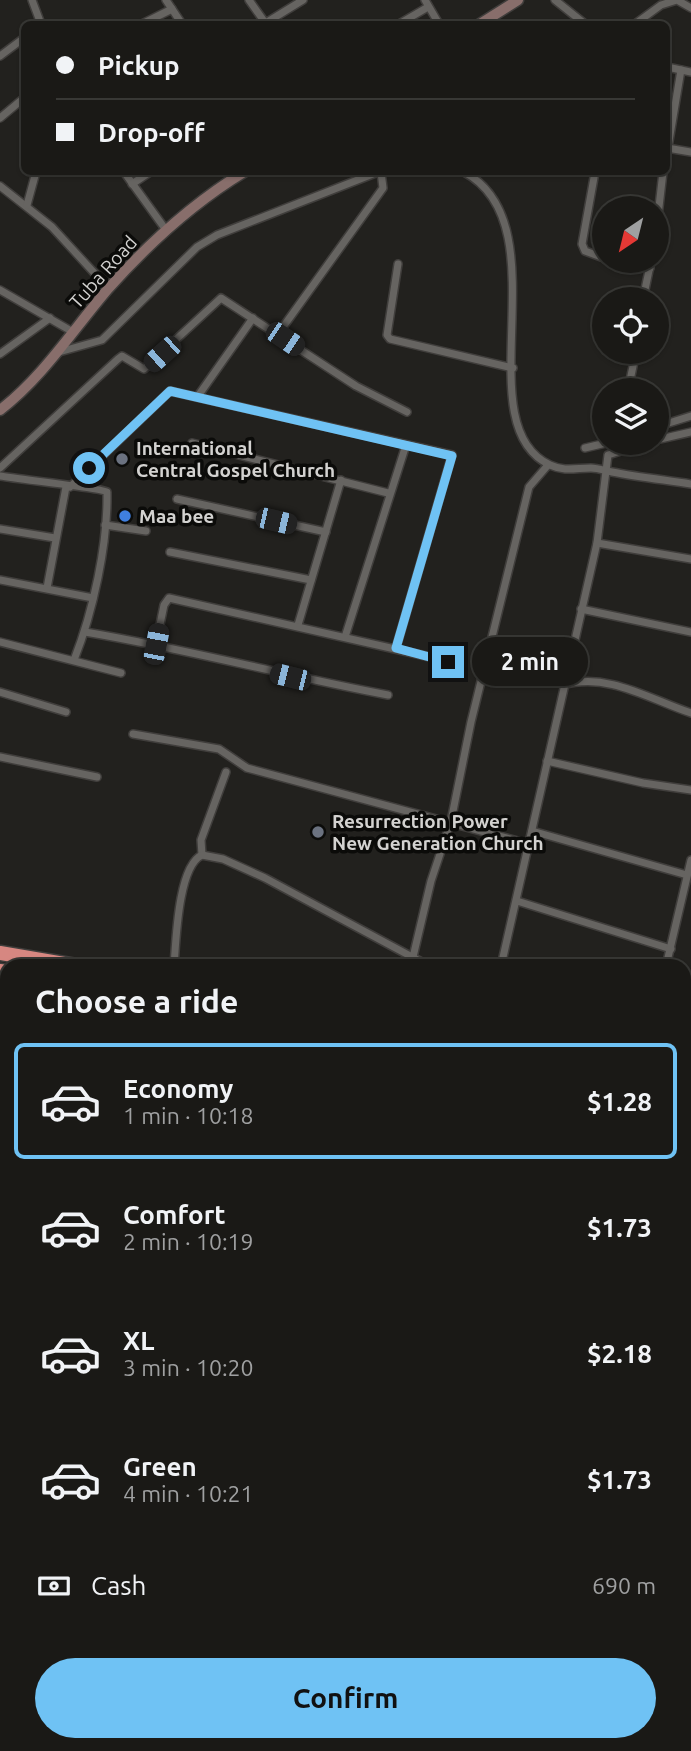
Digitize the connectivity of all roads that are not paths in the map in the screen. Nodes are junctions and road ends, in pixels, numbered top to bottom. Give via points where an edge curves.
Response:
1 (32, 0) edge
2 (166, 0) edge
3 (249, 0) edge
4 (303, 0) edge
5 (555, 0) edge
6 (513, 1) edge
7 (426, 3) edge
8 (691, 8) edge
9 (172, 9) junction
10 (40, 21) edge
11 (148, 21) edge
12 (179, 21) edge
13 (263, 21) edge
14 (270, 21) edge
15 (403, 21) edge
16 (437, 21) edge
17 (484, 21) edge
18 (581, 21) edge
19 (640, 21) edge
20 (21, 40) edge
21 (0, 55) edge
22 (670, 68) edge
23 (681, 70) junction
24 (691, 72) edge
25 (21, 100) edge
26 (0, 118) edge
27 (670, 133) edge
28 (670, 150) edge
29 (691, 152) edge
30 (35, 175) edge
31 (126, 175) edge
32 (146, 175) edge
33 (239, 175) edge
34 (372, 175) edge
35 (381, 175) edge
36 (468, 175) edge
37 (594, 175) edge
38 (663, 175) edge
39 (132, 184) junction
40 (0, 186) edge
41 (660, 196) edge
42 (27, 205) junction
43 (166, 230) junction
44 (592, 254) edge
45 (398, 264) dead end
46 (109, 289) junction
47 (0, 290) edge
48 (50, 318) junction
49 (253, 318) junction
50 (73, 332) junction
51 (278, 334) junction
52 (0, 354) edge
53 (55, 354) junction
54 (513, 368) junction
55 (198, 396) junction
56 (0, 410) edge
57 (407, 412) dead end
58 (691, 416) edge
59 (669, 423) edge
60 (691, 432) edge
61 (669, 437) edge
62 (192, 443) dead end
63 (406, 444) junction
64 (592, 446) edge
65 (585, 448) dead end
66 (611, 455) edge
67 (548, 465) junction
68 (0, 468) edge
69 (608, 472) junction
70 (0, 476) edge
71 (341, 481) junction
72 (691, 484) edge
73 (68, 487) junction
74 (388, 493) junction
75 (177, 499) dead end
76 (105, 525) junction
77 (0, 529) edge
78 (146, 531) dead end
79 (326, 533) junction
80 (55, 538) junction
81 (597, 543) junction
82 (170, 552) dead end
83 (691, 559) edge
84 (0, 580) edge
85 (311, 580) junction
86 (47, 588) junction
87 (93, 598) junction
88 (581, 609) junction
89 (298, 625) junction
90 (85, 632) junction
91 (691, 632) edge
92 (345, 637) junction
93 (0, 642) edge
94 (156, 644) junction
95 (396, 648) junction
96 (74, 660) junction
97 (448, 662) dead end
98 (121, 673) dead end
99 (562, 685) junction
100 (0, 692) edge
101 (388, 695) dead end
102 (66, 712) dead end
103 (691, 713) edge
104 (133, 734) dead end
105 (0, 757) edge
106 (547, 761) junction
107 (226, 772) dead end
108 (97, 777) dead end
109 (691, 790) edge
110 (451, 821) junction
111 (533, 831) junction
112 (530, 844) junction
113 (202, 855) junction
114 (691, 860) edge
115 (687, 875) junction
116 (517, 901) junction
117 (671, 949) junction
118 (0, 953) edge
119 (413, 957) junction
120 (35, 959) edge
121 (175, 959) edge
122 (417, 959) edge
123 (503, 959) edge
124 (668, 959) edge

1 - 10 street
2 - 9 street
3 - 13 street
4 - 14 street
5 - 18 street
6 - 17 street
7 - 15 street
7 - 16 street
8 - 19 street via 677,0 669,2
9 - 11 street
9 - 12 street
20 - 21 street
22 - 23 street
23 - 24 street
23 - 27 street
25 - 26 street
28 - 29 street
30 - 42 street
31 - 39 street
32 - 39 street
33 - 43 street, Tuba Road via 210,192
34 - 53 street via 217,235 197,247 102,341
35 - 51 street via 383,188
36 - 54 street via 498,205 510,236
37 - 44 street via 582,244
38 - 41 street
39 - 43 street
40 - 42 street
42 - 46 street
43 - 46 street, Tuba Road
45 - 54 street via 390,339
46 - 50 street, Tuba Road
47 - 48 street
48 - 50 street
48 - 52 street
49 - 51 street
49 - 55 street
49 - 68 street via 221,298 144,369 122,356
50 - 53 street, Tuba Road
51 - 57 street via 356,386
53 - 56 street, Tuba Road
54 - 67 street via 516,426 522,439
55 - 63 street
55 - 73 street via 166,393
58 - 59 street
60 - 61 street
62 - 71 street
63 - 74 street
63 - 95 street via 452,456
64 - 65 street
66 - 69 street
67 - 69 street
67 - 110 street via 529,486
69 - 72 street
69 - 81 street
70 - 73 street
71 - 74 street
71 - 79 street
73 - 76 street via 105,490
73 - 80 street
74 - 92 street
75 - 79 street
76 - 78 street
76 - 87 street
77 - 80 street
79 - 85 street
80 - 86 street
81 - 83 street
81 - 88 street
82 - 85 street
84 - 86 street
85 - 89 street
86 - 87 street
87 - 90 street
88 - 91 street
88 - 99 street
89 - 92 street
89 - 94 street via 169,598 163,605
90 - 94 street
90 - 96 street
92 - 95 street
93 - 96 street
94 - 101 street
95 - 97 street
96 - 98 street
99 - 103 street via 578,681 620,685
99 - 106 street
100 - 102 street
104 - 110 street via 219,749 247,768
105 - 108 street
106 - 109 street
106 - 111 street
107 - 113 street via 201,840
110 - 112 street
110 - 119 street
111 - 112 street
111 - 115 street
112 - 116 street
113 - 119 street via 265,877
113 - 121 street via 190,864 187,875
114 - 115 street
115 - 117 street
116 - 117 street
116 - 123 street
117 - 124 street
118 - 120 highway
119 - 122 street

